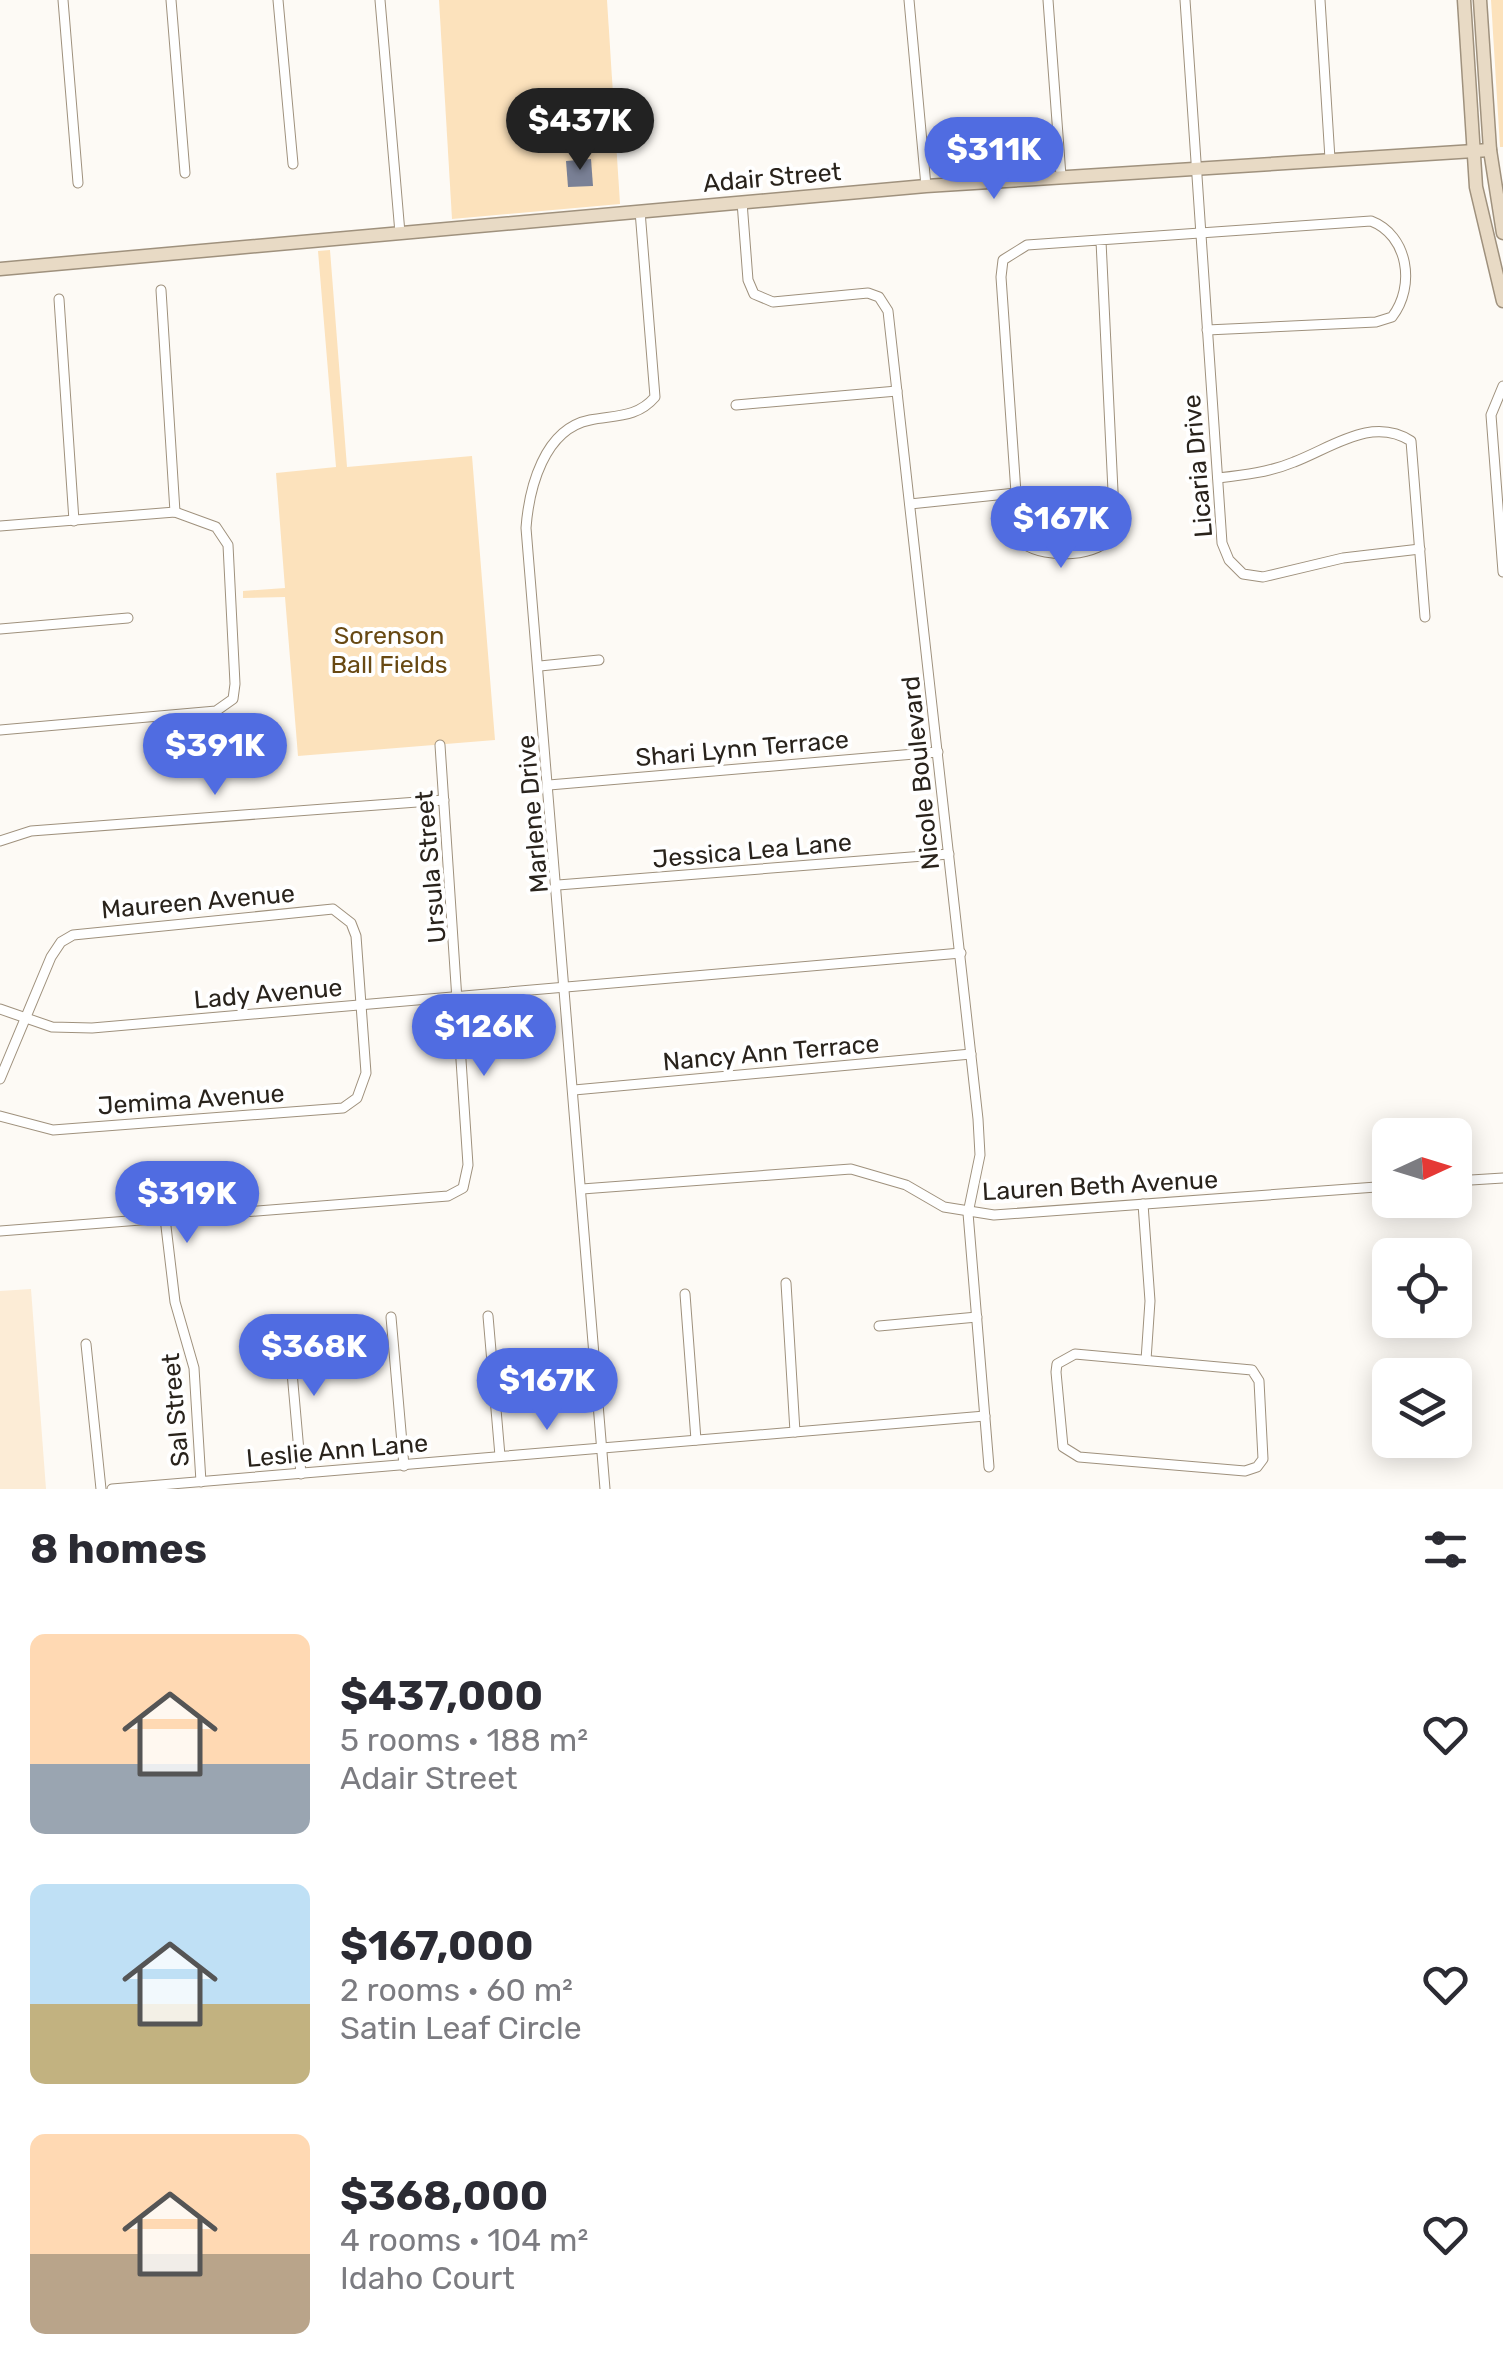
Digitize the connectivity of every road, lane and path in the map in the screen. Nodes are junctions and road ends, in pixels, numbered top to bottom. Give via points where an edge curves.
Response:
1 (63, 0) edge
2 (171, 0) edge
3 (278, 0) edge
4 (380, 0) edge
5 (909, 0) edge
6 (1048, 0) edge
7 (1186, 0) edge
8 (1320, 0) edge
9 (1464, 0) edge
10 (1480, 0) edge
11 (1496, 149) edge
12 (1473, 152) junction
13 (1330, 159) junction
14 (292, 164) dead end
15 (1196, 168) junction
16 (185, 173) dead end
17 (1062, 176) junction
18 (78, 182) dead end
19 (926, 186) junction
20 (742, 202) junction
21 (640, 211) junction
22 (1200, 232) junction
23 (400, 233) junction
24 (1503, 233) edge
25 (1101, 241) junction
26 (0, 270) edge
27 (161, 290) dead end
28 (59, 299) dead end
29 (1503, 301) edge
30 (1207, 330) junction
31 (1503, 386) edge
32 (898, 391) junction
33 (736, 405) dead end
34 (1218, 478) junction
35 (1016, 493) junction
36 (910, 504) junction
37 (175, 512) junction
38 (74, 521) junction
39 (0, 526) edge
40 (1420, 549) junction
41 (1503, 572) edge
42 (1425, 617) dead end
43 (128, 618) dead end
44 (0, 629) edge
45 (599, 660) dead end
46 (540, 666) junction
47 (0, 730) edge
48 (440, 745) dead end
49 (938, 752) junction
50 (549, 784) junction
51 (444, 800) junction
52 (0, 841) edge
53 (949, 854) junction
54 (558, 885) junction
55 (961, 953) junction
56 (566, 988) junction
57 (460, 996) junction
58 (361, 1005) junction
59 (0, 1009) edge
60 (23, 1019) junction
61 (972, 1054) junction
62 (0, 1079) edge
63 (574, 1090) junction
64 (0, 1116) edge
65 (1503, 1178) edge
66 (1472, 1180) edge
67 (1372, 1187) edge
68 (582, 1189) junction
69 (1143, 1204) junction
70 (968, 1213) junction
71 (165, 1218) junction
72 (0, 1231) edge
73 (786, 1283) dead end
74 (686, 1294) dead end
75 (488, 1316) dead end
76 (391, 1317) dead end
77 (977, 1317) junction
78 (879, 1326) dead end
79 (288, 1327) dead end
80 (86, 1344) dead end
81 (1146, 1360) junction
82 (985, 1416) junction
83 (796, 1432) junction
84 (696, 1440) junction
85 (602, 1448) junction
86 (500, 1456) junction
87 (404, 1466) junction
88 (989, 1467) dead end
89 (301, 1474) junction
90 (201, 1482) junction
91 (102, 1489) edge
92 (112, 1489) edge
93 (605, 1489) edge

1 - 18 street
2 - 16 street
3 - 14 street
4 - 23 street
5 - 19 street
6 - 17 street
7 - 15 street, Licaria Drive
8 - 13 street
9 - 12 street
10 - 11 street
11 - 12 street, Adair Street
11 - 24 street
12 - 13 street, Adair Street
12 - 29 street via 1485,238
13 - 15 street, Adair Street
15 - 17 street, Adair Street
15 - 22 street, Licaria Drive
17 - 19 street, Adair Street
19 - 20 street, Adair Street
20 - 21 street, Adair Street
20 - 32 street, Nicole Boulevard via 754,294 774,302 878,296 888,311
21 - 23 street, Adair Street
21 - 46 street, Marlene Drive via 655,397 634,414 584,421 555,440 542,464 526,528
22 - 25 street
22 - 30 street, Licaria Drive
22 - 30 street via 1371,221 1397,237 1405,288 1392,317 1376,322
23 - 26 street, Adair Street
25 - 35 street via 1027,245 1002,260
25 - 35 street via 1115,533 1094,550 1037,553 1024,544
27 - 37 street
28 - 38 street
30 - 34 street, Licaria Drive
31 - 41 street via 1491,415
32 - 33 street
32 - 36 street, Nicole Boulevard
34 - 40 street, Licaria Drive via 1222,543 1243,574 1263,578 1342,558
34 - 40 street via 1292,463 1379,429 1396,431 1412,441 1416,460
35 - 36 street
36 - 49 street, Nicole Boulevard
37 - 38 street
37 - 47 street via 216,526 228,545 233,700 216,711
38 - 39 street
40 - 42 street
43 - 44 street
45 - 46 street
46 - 50 street, Marlene Drive
48 - 51 street, Ursula Street
49 - 50 street, Shari Lynn Terrace
49 - 53 street, Nicole Boulevard
50 - 54 street, Marlene Drive
51 - 52 street via 31,831
51 - 57 street, Ursula Street
53 - 54 street, Jessica Lea Lane
53 - 55 street, Nicole Boulevard
54 - 56 street, Marlene Drive
55 - 56 street, Lady Avenue
55 - 61 street, Nicole Boulevard
56 - 57 street, Lady Avenue
56 - 63 street, Marlene Drive
57 - 58 street, Lady Avenue
57 - 71 street, Ursula Street via 468,1165 462,1188 448,1196
58 - 60 street, Lady Avenue via 92,1028
58 - 60 street, Maureen Avenue via 356,936 351,922 333,909 73,934 50,957
58 - 64 street, Jemima Avenue via 366,1073 357,1098 343,1108 53,1130
59 - 60 street, Lady Avenue
60 - 62 street, Maureen Avenue
61 - 63 street, Nancy Ann Terrace
61 - 70 street, Nicole Boulevard via 980,1155
63 - 68 street, Marlene Drive
65 - 66 street
67 - 69 street, Lauren Beth Avenue
68 - 70 street, Lauren Beth Avenue via 851,1169
68 - 85 street, Marlene Drive
69 - 70 street, Lauren Beth Avenue
69 - 81 street via 1150,1301
70 - 77 street, Nicole Boulevard
71 - 72 street
71 - 90 street, Sal Street via 175,1302 194,1368
73 - 83 street
74 - 84 street
75 - 86 street
76 - 87 street
77 - 78 street
77 - 82 street, Nicole Boulevard
79 - 89 street
80 - 91 street
81 - 81 street via 1075,1354 1057,1364 1068,1452 1079,1458 1257,1468 1265,1451 1259,1381 1252,1370
82 - 83 street, Leslie Ann Lane
82 - 88 street, Nicole Boulevard
83 - 84 street, Leslie Ann Lane
84 - 85 street, Leslie Ann Lane
85 - 86 street, Leslie Ann Lane
85 - 93 street, Marlene Drive
86 - 87 street, Leslie Ann Lane
87 - 89 street, Leslie Ann Lane
89 - 90 street, Leslie Ann Lane
90 - 92 street, Leslie Ann Lane

